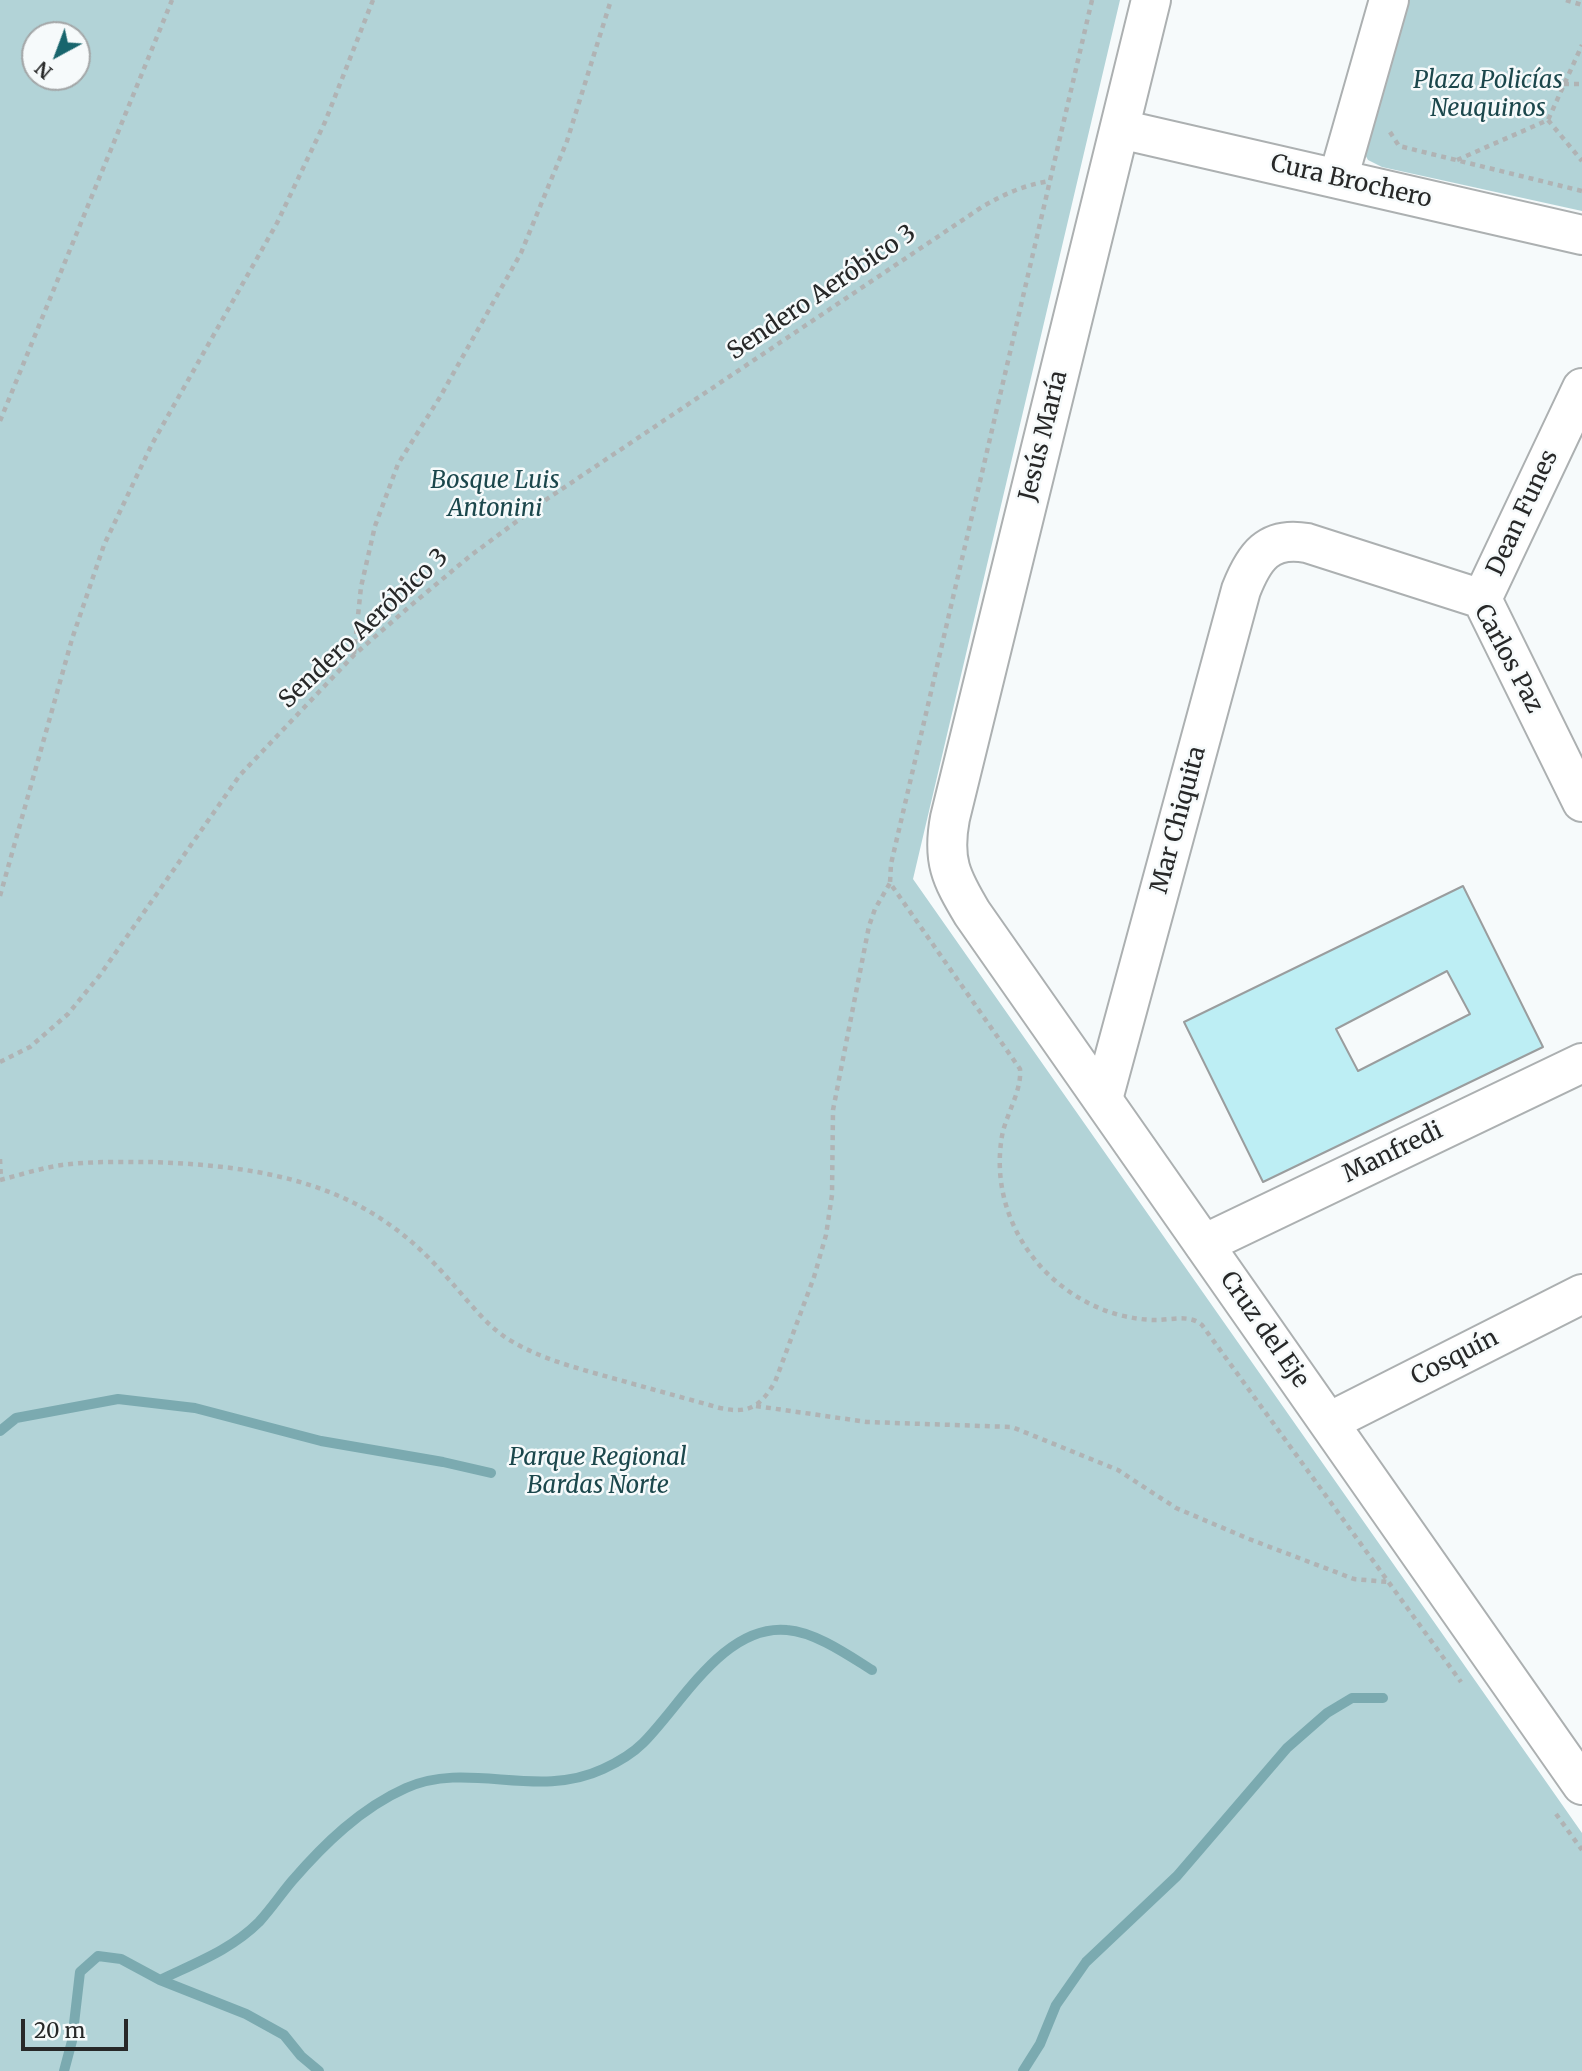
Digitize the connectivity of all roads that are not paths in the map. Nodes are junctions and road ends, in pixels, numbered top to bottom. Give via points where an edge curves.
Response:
1 (1151, 0) edge
2 (1390, 0) edge
3 (1120, 129) junction
4 (1338, 179) junction
5 (1582, 235) edge
6 (1582, 388) edge
7 (1268, 547) joint
8 (1482, 599) junction
9 (1582, 802) edge
10 (950, 873) joint
11 (1582, 1063) edge
12 (1103, 1099) junction
13 (1204, 1244) junction
14 (1582, 1294) edge
15 (1329, 1422) junction
16 (1582, 1785) edge

1 - 3 street, Jesús María
2 - 4 street
3 - 4 street, Cura Brochero
3 - 10 street, Jesús María via 950,818 946,847
4 - 5 street, Cura Brochero
6 - 8 street, Dean Funes
7 - 8 street, Carlos Paz via 1280,541 1307,543
7 - 12 street, Mar Chiquita via 1248,572 1241,590
8 - 9 street, Carlos Paz
10 - 12 street, Cruz del Eje via 972,913
11 - 13 street, Manfredi
12 - 13 street, Cruz del Eje
13 - 15 street, Cruz del Eje
14 - 15 street, Cosquín
15 - 16 street, Cruz del Eje

